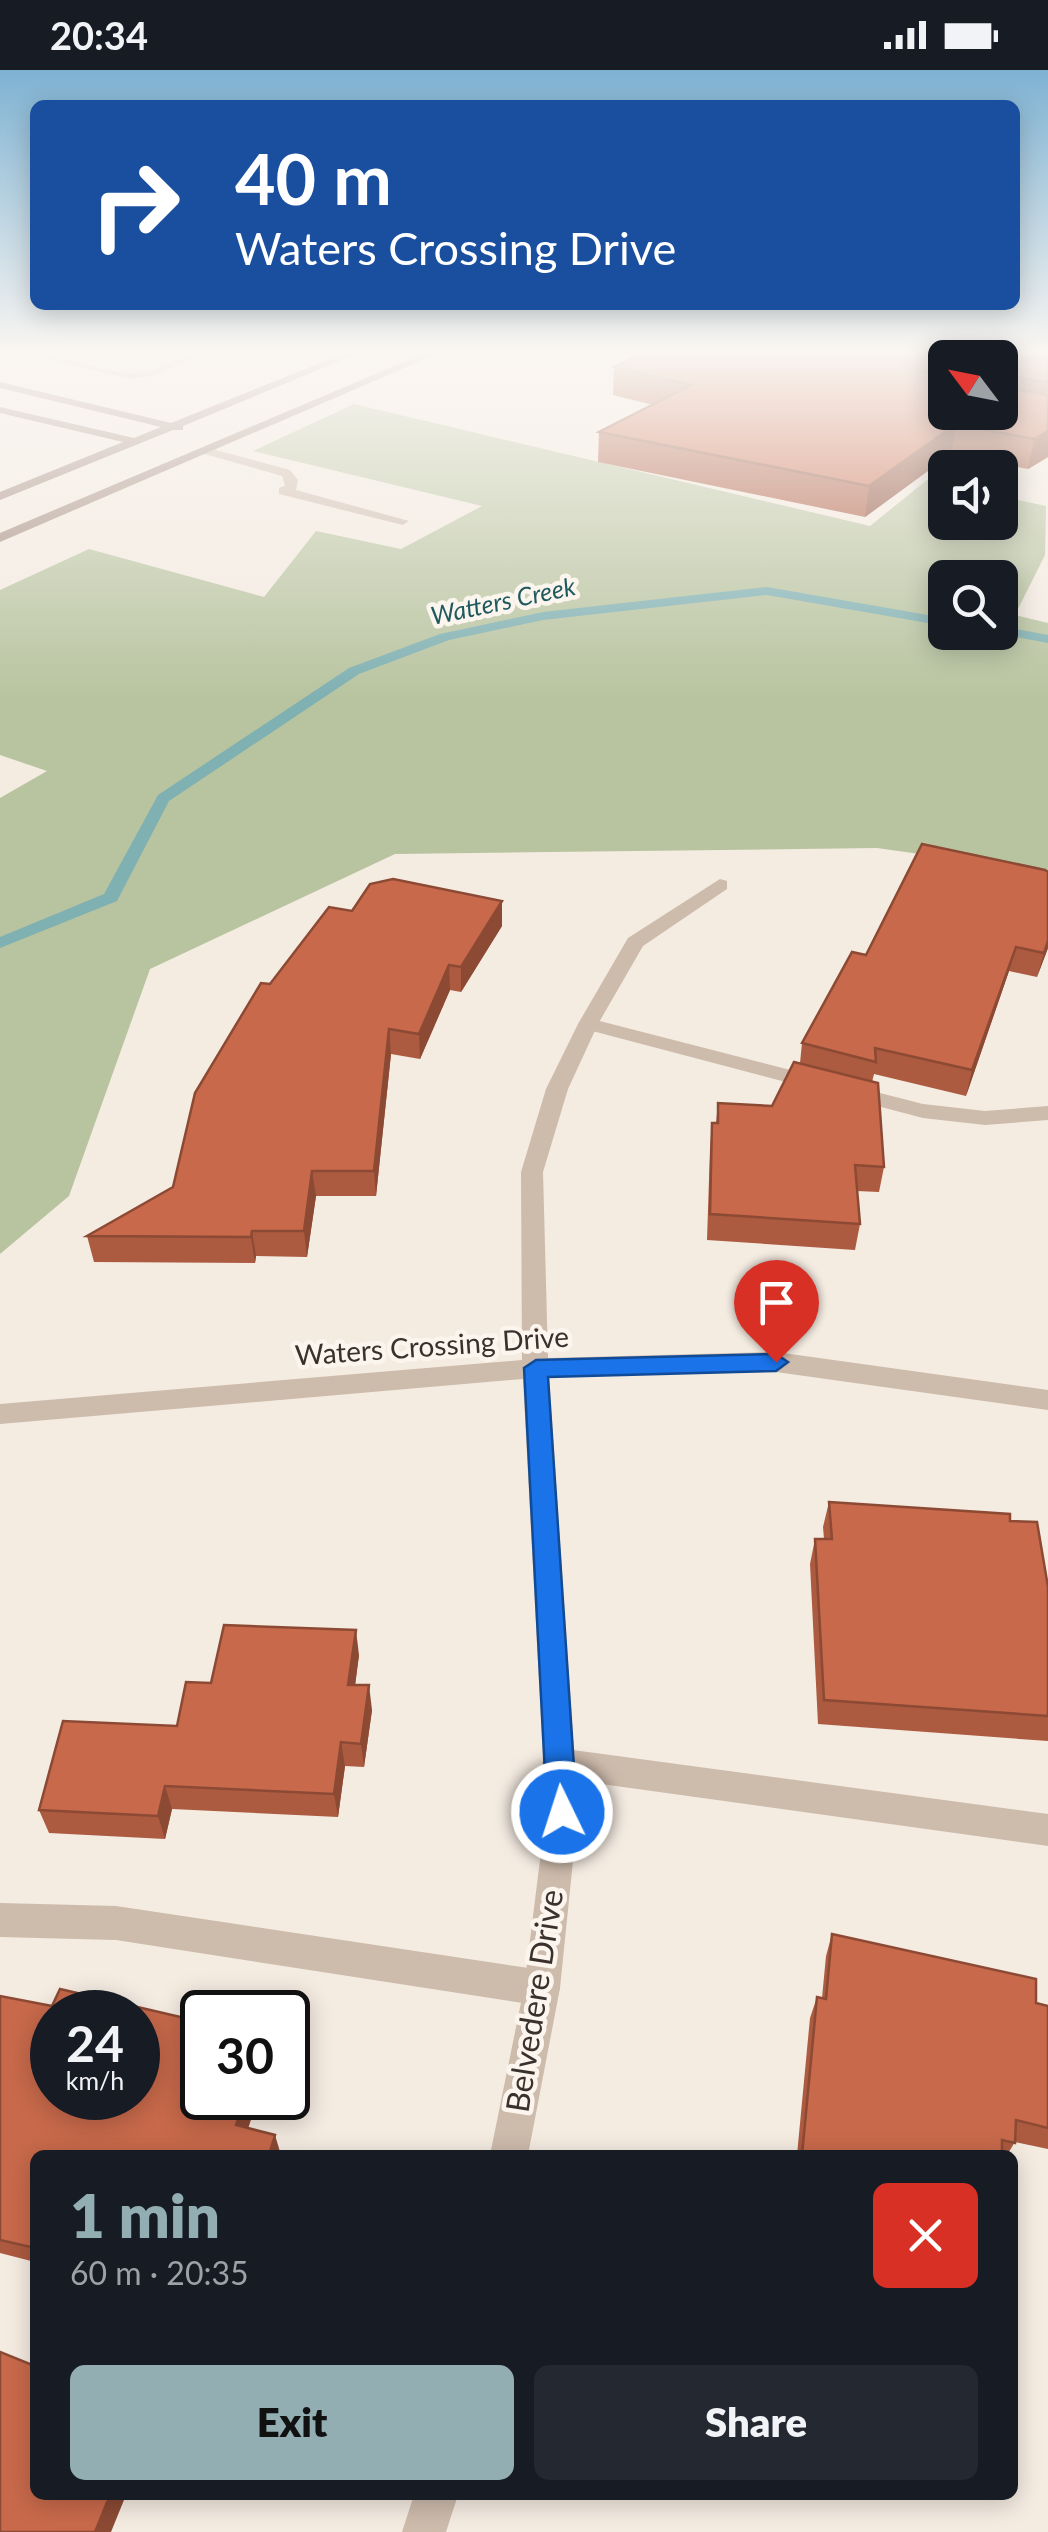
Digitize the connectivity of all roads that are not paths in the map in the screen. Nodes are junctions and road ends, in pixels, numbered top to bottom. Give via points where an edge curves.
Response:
1 (70, 468) edge
2 (165, 468) edge
3 (270, 468) edge
4 (0, 496) edge
5 (403, 521) dead end
6 (0, 538) edge
7 (720, 885) dead end
8 (588, 1024) junction
9 (1048, 1113) edge
10 (536, 1368) junction
11 (1048, 1400) edge
12 (0, 1414) edge
13 (558, 1763) junction
14 (1048, 1830) edge
15 (0, 1920) edge
16 (542, 1988) junction
17 (510, 2150) edge
18 (434, 2500) edge
19 (424, 2532) edge

1 - 4 main road
2 - 6 main road
3 - 5 street via 292,480 283,492
7 - 8 street, Belvedere Drive via 635,942
8 - 9 street via 923,1111 973,1119
8 - 10 street, Belvedere Drive via 557,1089 532,1172
10 - 11 street, Waters Crossing Drive via 776,1362
10 - 12 street, Waters Crossing Drive
10 - 13 street, Belvedere Drive
13 - 14 street
13 - 16 street, Belvedere Drive via 562,1812
15 - 16 street via 116,1923
16 - 17 street, Belvedere Drive
18 - 19 street

